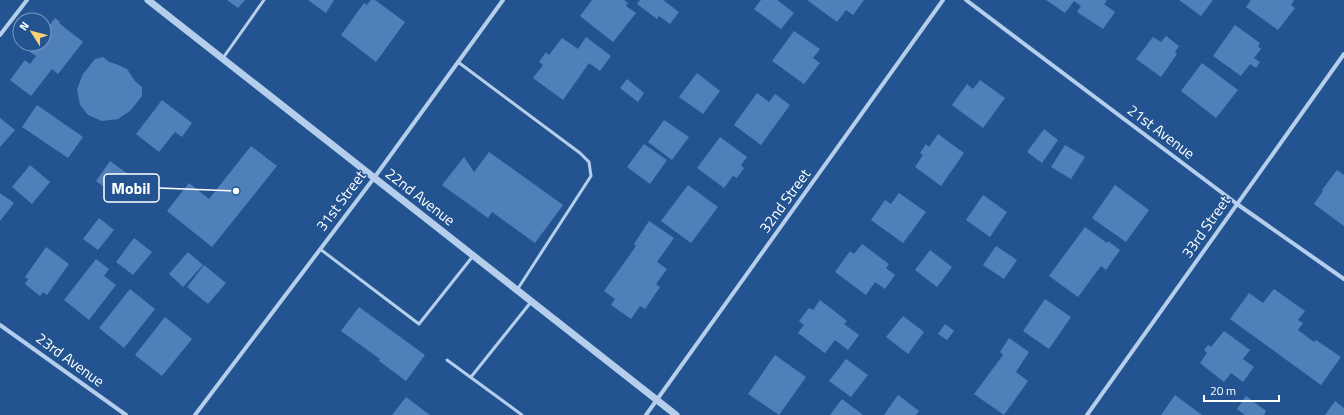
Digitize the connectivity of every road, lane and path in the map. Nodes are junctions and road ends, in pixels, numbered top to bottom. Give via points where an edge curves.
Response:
1 (27, 0) edge
2 (148, 0) edge
3 (264, 0) edge
4 (503, 0) edge
5 (943, 0) edge
6 (966, 0) edge
7 (0, 35) edge
8 (1344, 54) edge
9 (222, 58) junction
10 (458, 62) junction
11 (374, 178) junction
12 (1237, 204) junction
13 (320, 249) junction
14 (473, 256) junction
15 (1344, 279) edge
16 (517, 290) junction
17 (532, 301) junction
18 (0, 325) edge
19 (447, 360) dead end
20 (471, 378) junction
21 (656, 400) junction
22 (126, 415) edge
23 (195, 415) edge
24 (522, 415) edge
25 (646, 415) edge
26 (676, 415) edge
27 (1087, 415) edge

1 - 7 street
2 - 9 street, 22nd Avenue
3 - 9 lane
4 - 10 street, 31st Street
5 - 21 street, 32nd Street
6 - 12 street, 21st Avenue
8 - 12 street, 33rd Street
9 - 11 street, 22nd Avenue
10 - 11 street, 31st Street
10 - 16 lane via 580,153 588,162 591,176
11 - 13 street, 31st Street
11 - 14 street, 22nd Avenue
12 - 15 street, 21st Avenue
12 - 27 street, 33rd Street
13 - 14 lane via 419,324
13 - 23 street, 31st Street
14 - 16 street, 22nd Avenue
16 - 17 street, 22nd Avenue
17 - 20 lane
17 - 21 street, 22nd Avenue
18 - 22 street, 23rd Avenue
19 - 20 lane
20 - 24 lane
21 - 25 street, 32nd Street
21 - 26 street, 22nd Avenue

